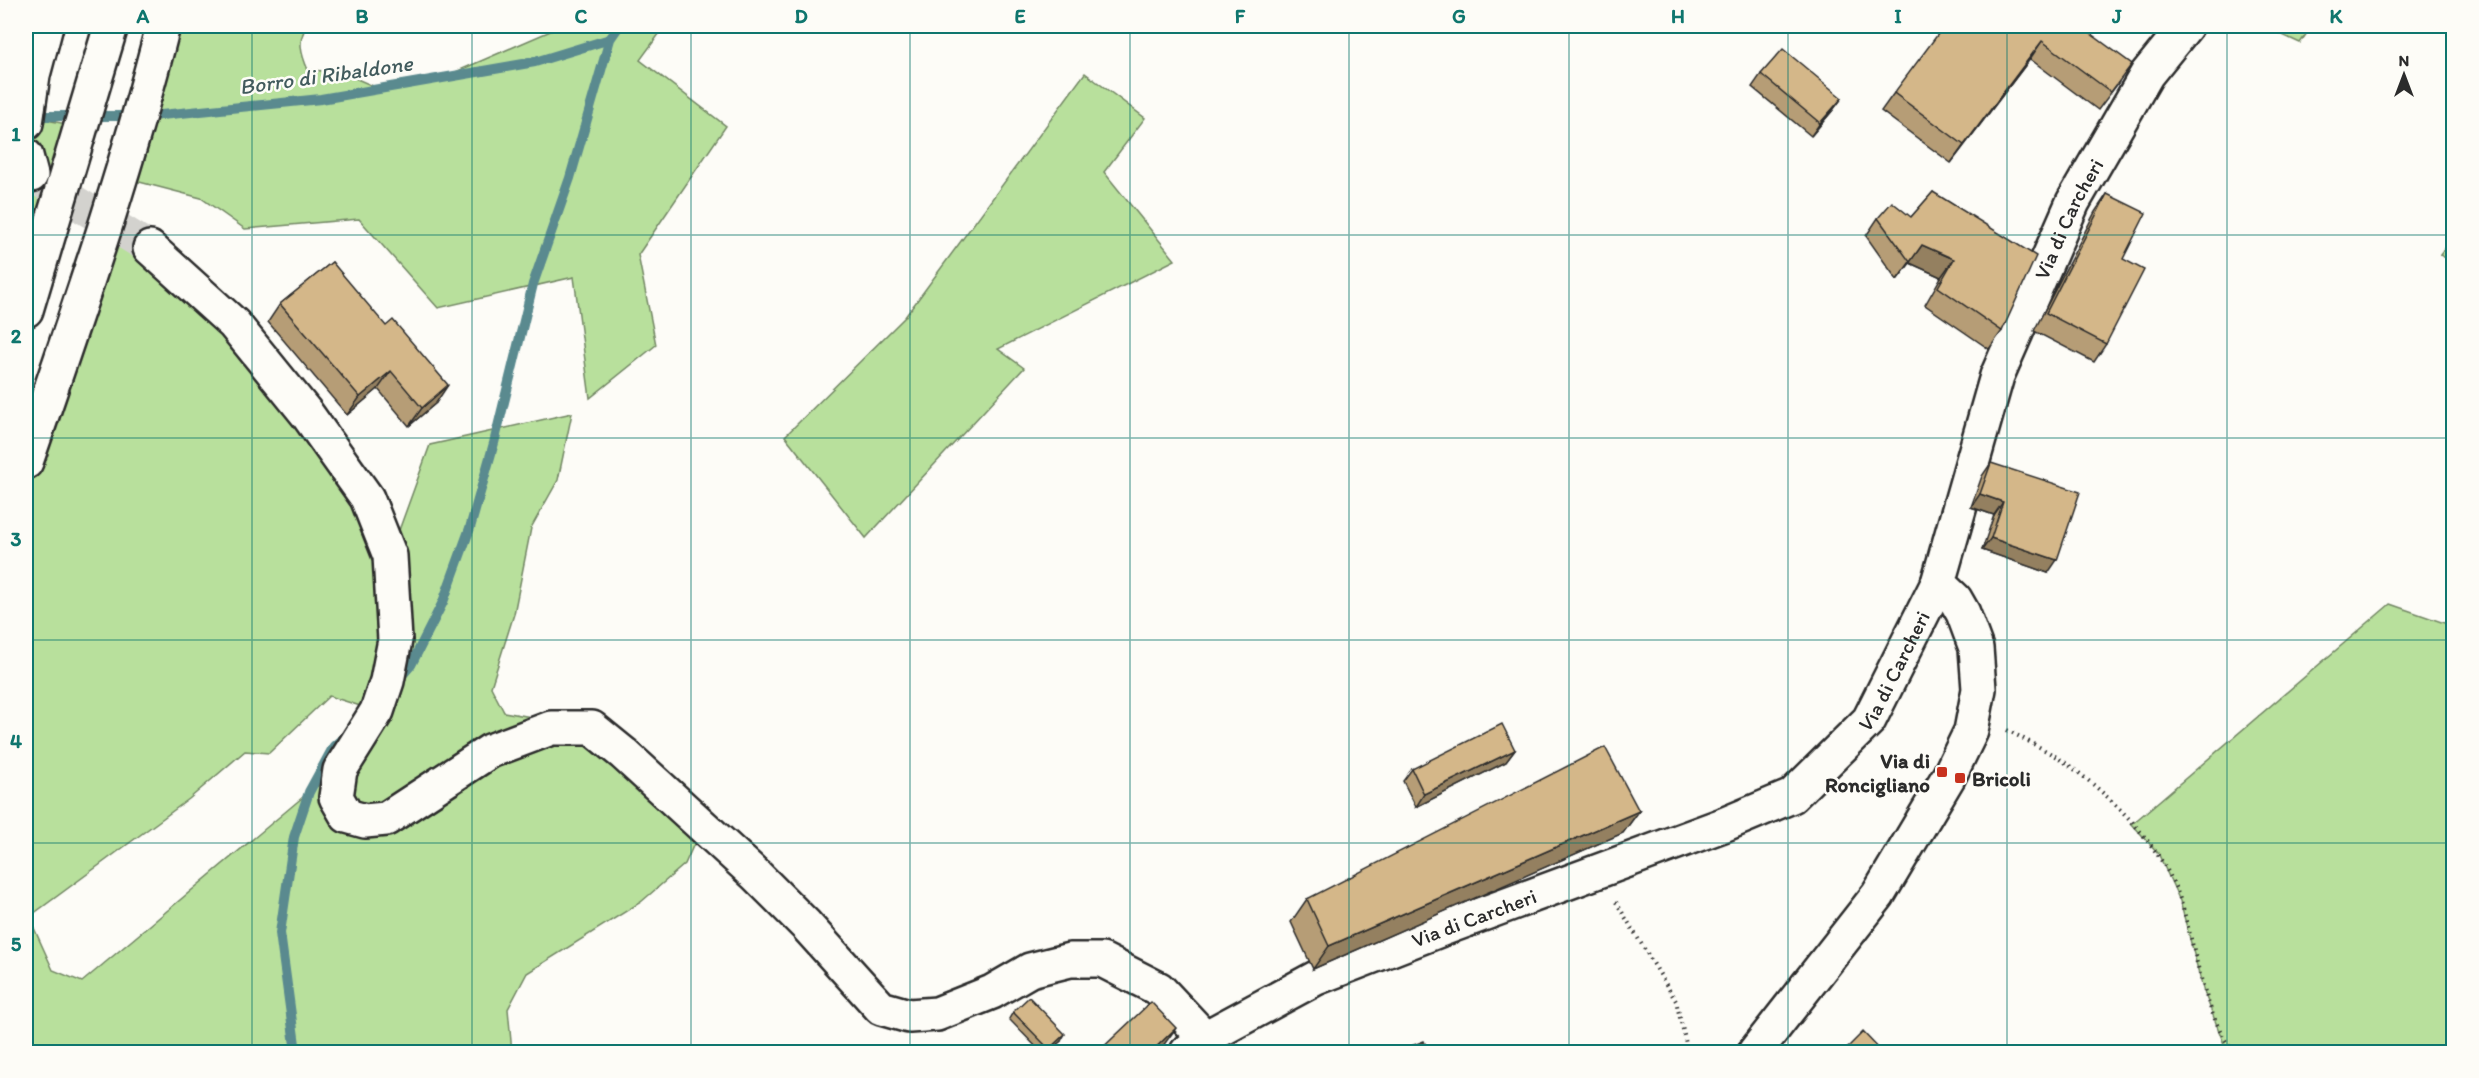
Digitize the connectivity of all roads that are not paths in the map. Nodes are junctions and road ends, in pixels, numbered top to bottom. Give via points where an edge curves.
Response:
1 (46, 26) edge
2 (111, 26) edge
3 (163, 26) edge
4 (2186, 26) edge
5 (28, 111) edge
6 (150, 248) tunnel mouth
7 (26, 310) edge
8 (26, 462) edge
9 (1938, 583) junction
10 (1196, 1045) edge
11 (1755, 1053) edge

1 - 5 main road
2 - 7 main road
3 - 8 main road via 84,295
4 - 9 main road, Via di Carcheri via 2148,74 2073,202 1997,376
6 - 10 main road via 234,324 307,414 367,498 390,556 395,640 377,711 340,770 336,797 347,816 365,821 386,819 490,751 551,728 592,728 756,875 881,1008 909,1016 937,1014 992,992 1030,970 1070,960 1102,960 1159,989
9 - 10 main road, Via di Carcheri via 1869,720 1792,796 1316,978
9 - 11 main road via 1955,599 1976,648 1979,689 1971,730 1949,776 1878,895

